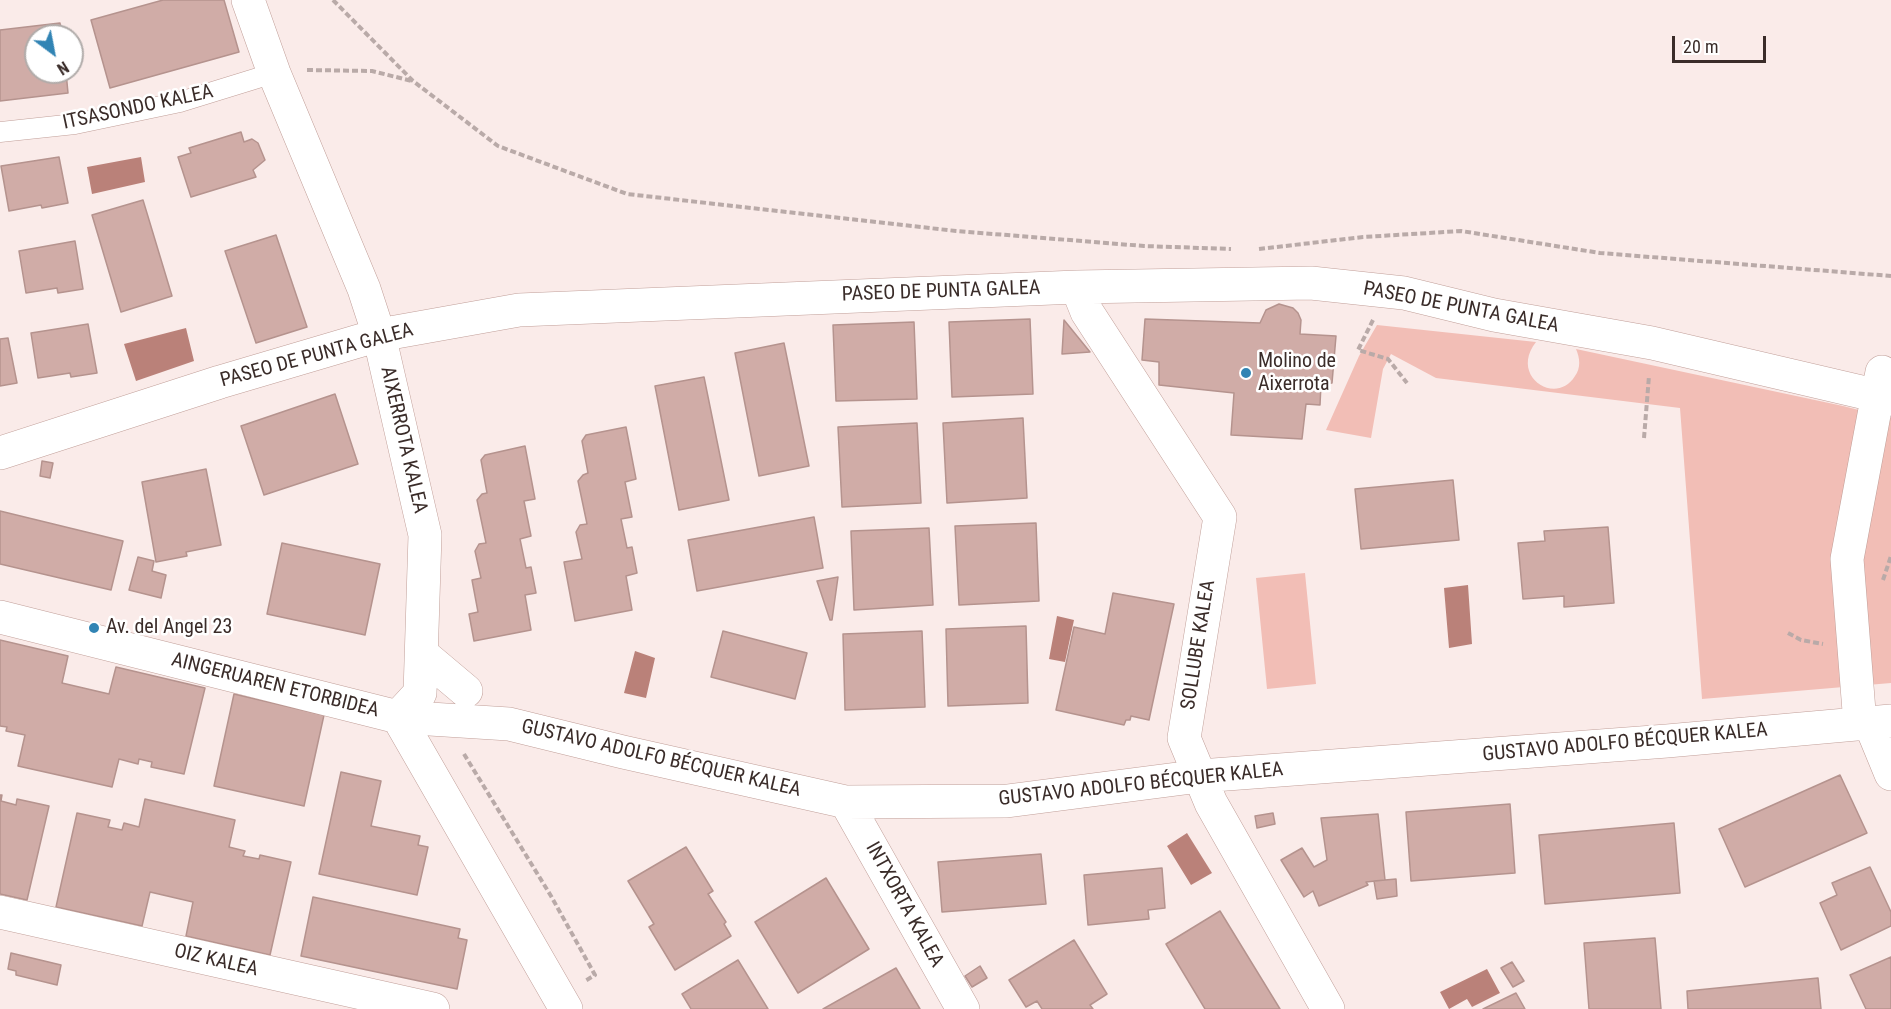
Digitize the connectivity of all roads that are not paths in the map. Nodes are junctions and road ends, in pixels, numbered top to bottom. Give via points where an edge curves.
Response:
1 (248, 0) edge
2 (274, 73) junction
3 (0, 132) edge
4 (1077, 287) junction
5 (379, 335) junction
6 (1883, 389) edge
7 (0, 453) edge
8 (0, 617) edge
9 (422, 654) junction
10 (466, 691) dead end
11 (398, 717) junction
12 (1874, 723) edge
13 (1891, 774) edge
14 (1200, 776) junction
15 (846, 802) junction
16 (0, 912) edge
17 (432, 1009) edge
18 (566, 1009) edge
19 (963, 1009) edge
20 (1328, 1009) edge

1 - 2 street, AIXERROTA KALEA
2 - 3 lane, ITSASONDO KALEA via 180,102 75,124
2 - 5 street, AIXERROTA KALEA via 364,289
4 - 5 street, PASEO DE PUNTA GALEA via 519,310
4 - 6 street, PASEO DE PUNTA GALEA via 1311,283 1404,293 1494,315 1558,336 1652,343
4 - 14 street, SOLLUBE KALEA via 1087,312 1220,517 1184,738
5 - 7 street, PASEO DE PUNTA GALEA
5 - 9 street, AIXERROTA KALEA via 425,534
6 - 12 street via 1847,559
8 - 11 street, AINGERUAREN ETORBIDEA
9 - 10 street
9 - 11 street, AIXERROTA KALEA via 420,693
11 - 15 street, GUSTAVO ADOLFO BÉCQUER KALEA via 509,724
11 - 18 street, AINGERUAREN ETORBIDEA
12 - 13 street
12 - 14 street, GUSTAVO ADOLFO BÉCQUER KALEA
14 - 15 street, GUSTAVO ADOLFO BÉCQUER KALEA via 1007,801
14 - 20 street, SOLLUBE KALEA via 1211,803
15 - 19 street, INTXORTA KALEA
16 - 17 street, OIZ KALEA

